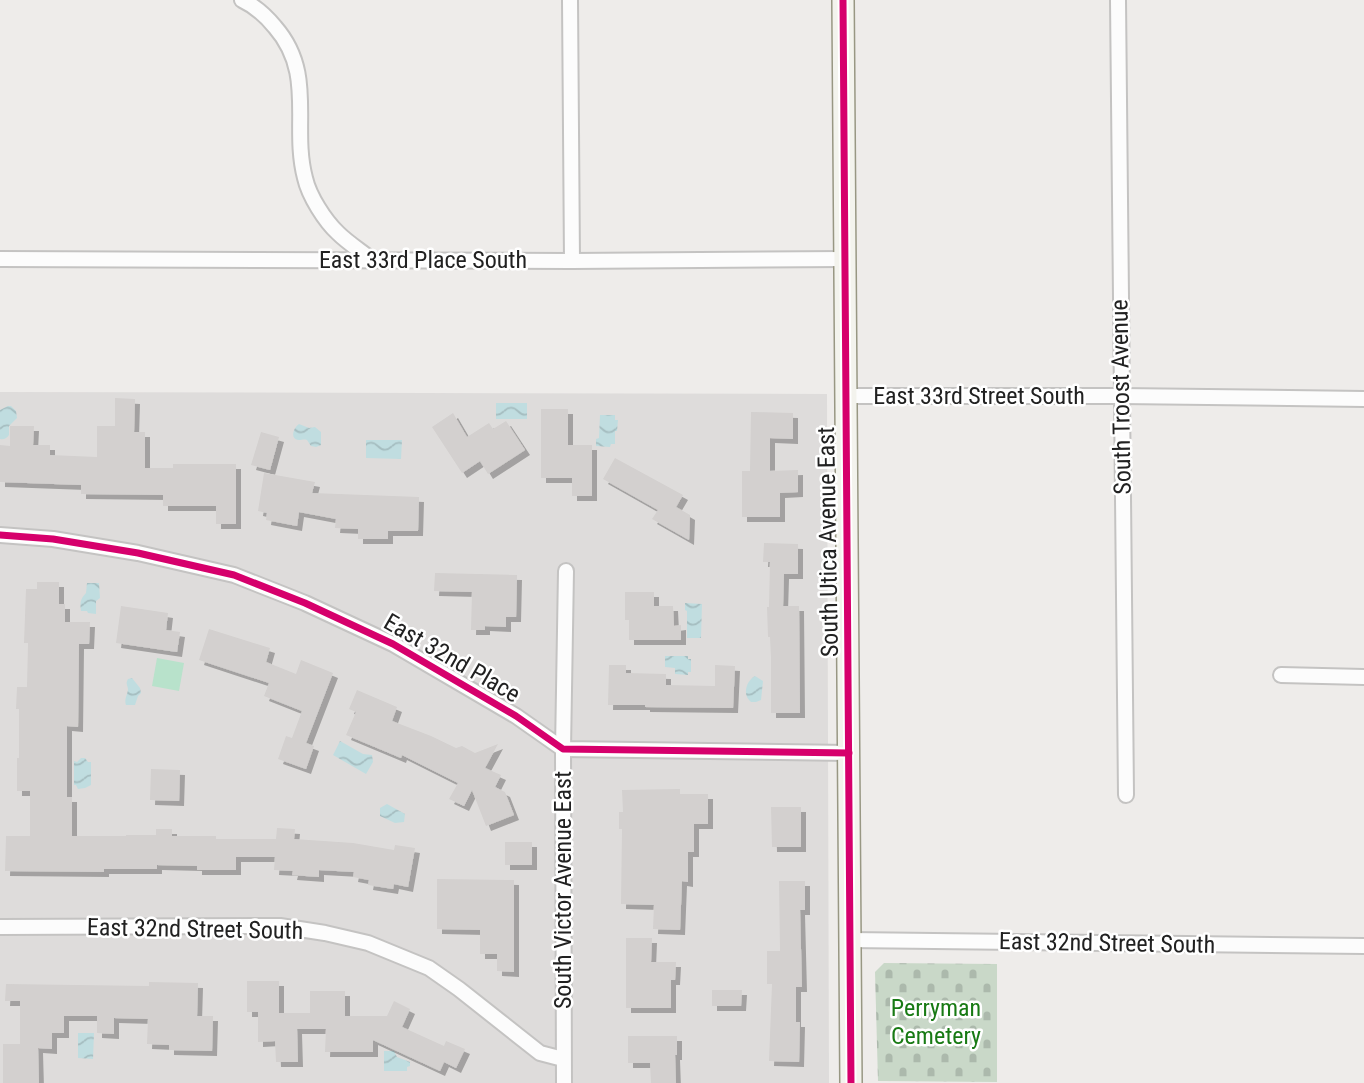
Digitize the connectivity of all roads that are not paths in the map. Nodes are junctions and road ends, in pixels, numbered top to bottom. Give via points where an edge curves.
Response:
1 (242, 0) edge
2 (570, 0) edge
3 (843, 0) edge
4 (1118, 0) edge
5 (0, 259) edge
6 (845, 259) junction
7 (372, 260) junction
8 (572, 261) junction
9 (846, 396) junction
10 (1121, 396) junction
11 (1364, 399) edge
12 (0, 535) edge
13 (566, 571) dead end
14 (1281, 675) dead end
15 (1364, 677) edge
16 (564, 749) junction
17 (849, 753) junction
18 (1125, 794) dead end
19 (0, 927) edge
20 (850, 940) junction
21 (1364, 946) edge
22 (564, 1059) junction
23 (564, 1083) edge
24 (850, 1083) edge

1 - 7 street via 265,15 291,50 300,87 300,149 314,201 337,232
2 - 8 street
3 - 6 street, South Utica Avenue East
4 - 10 street, South Troost Avenue
5 - 7 street, East 33rd Place South
6 - 8 street, East 33rd Place South
6 - 9 street, South Utica Avenue East
7 - 8 street, East 33rd Place South
9 - 10 street, East 33rd Street South
9 - 17 street, South Utica Avenue East
10 - 11 street, East 33rd Street South
10 - 18 street, South Troost Avenue
12 - 16 street, East 32nd Place via 138,553 234,575 393,644
13 - 16 street, South Victor Avenue East
14 - 15 street
16 - 17 street
16 - 22 street, South Victor Avenue East
17 - 20 street, South Utica Avenue East
19 - 22 street, East 32nd Street South via 280,926 368,943 429,968 540,1053
20 - 21 street, East 32nd Street South
20 - 24 street, South Utica Avenue East
22 - 23 street, South Victor Avenue East

